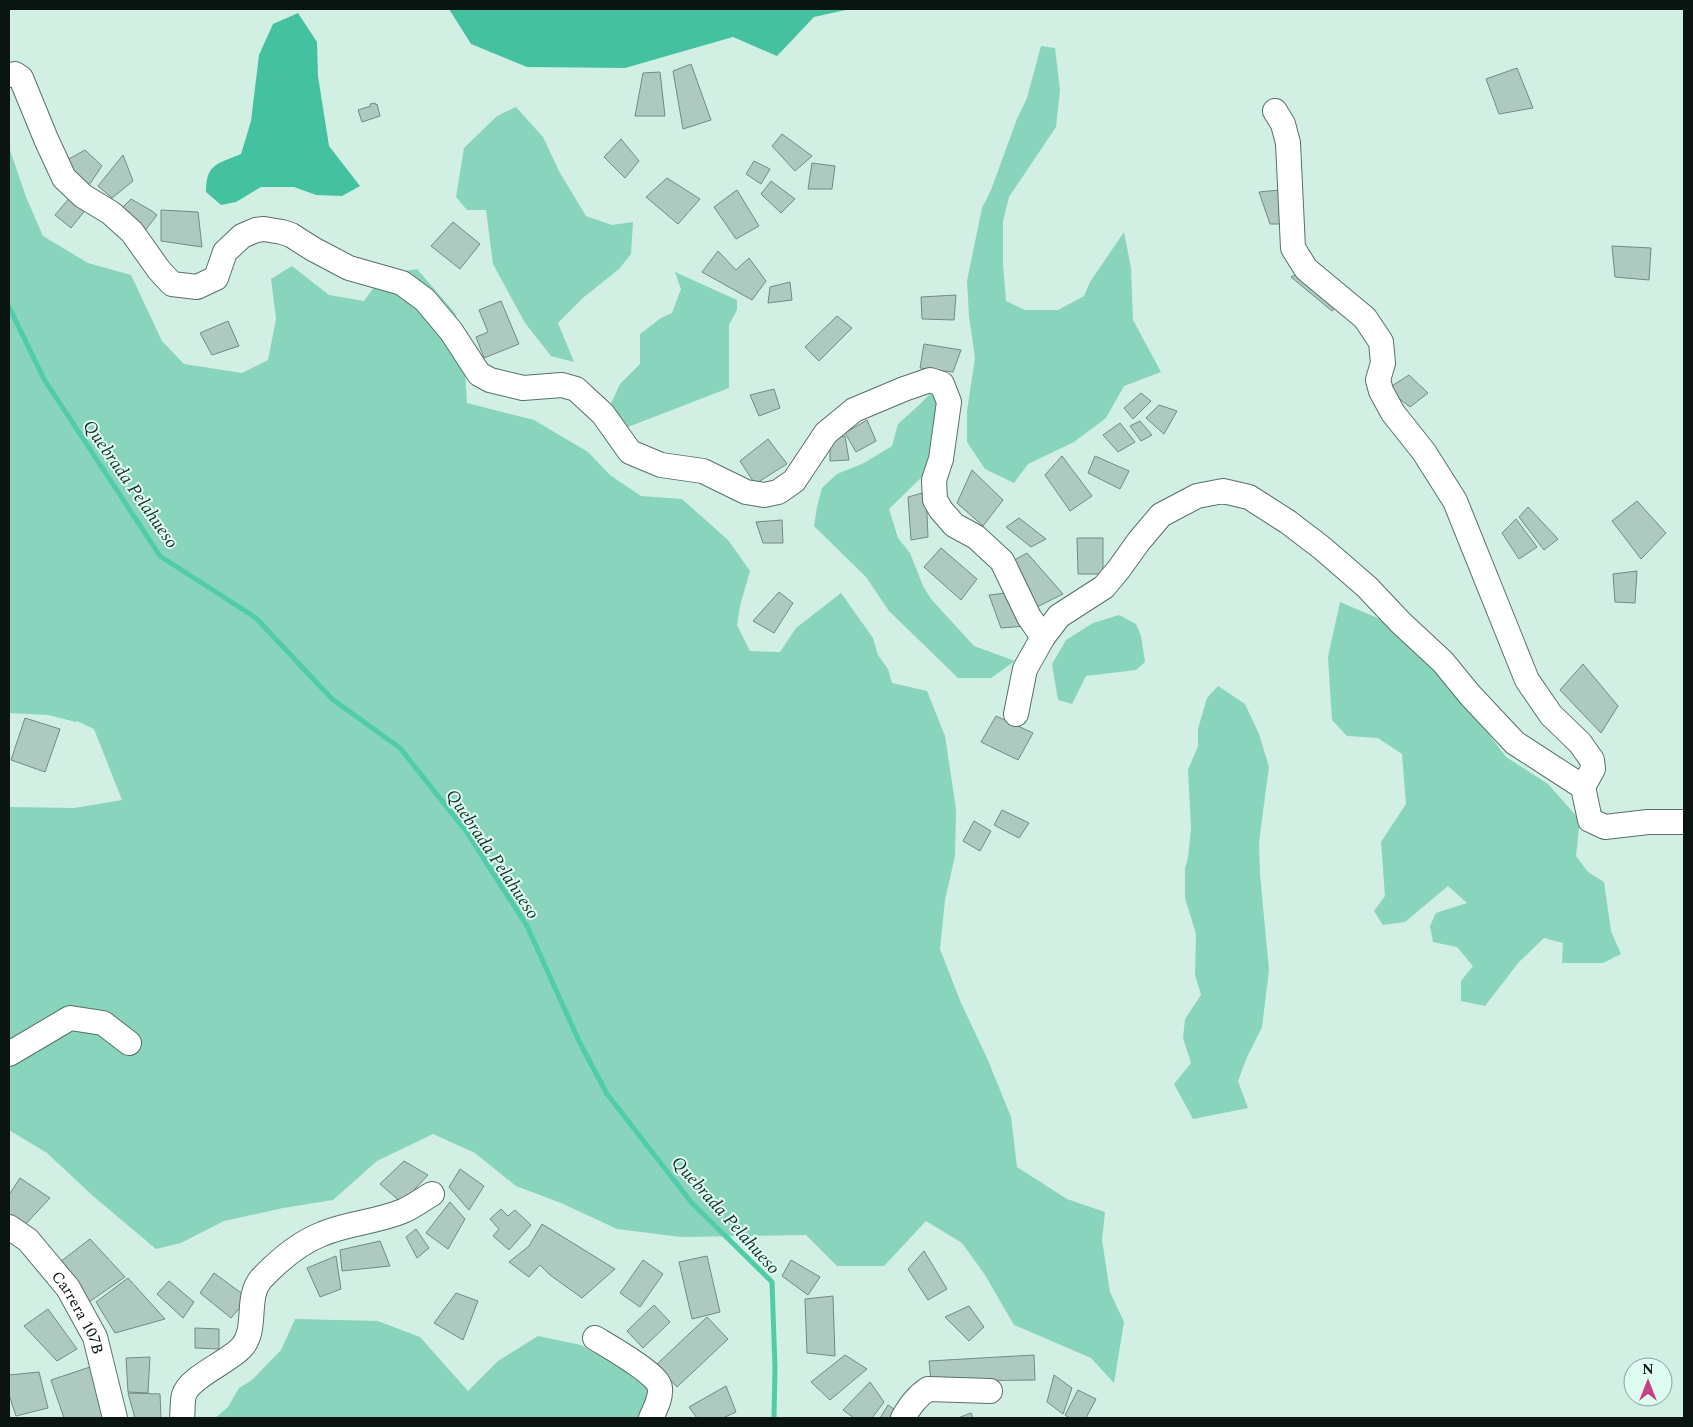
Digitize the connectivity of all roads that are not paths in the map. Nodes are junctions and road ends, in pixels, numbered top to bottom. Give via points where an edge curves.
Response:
1 (9, 75) edge
2 (1275, 111) dead end
3 (1043, 637) junction
4 (1016, 714) dead end
5 (1583, 787) junction
6 (1684, 822) edge
7 (129, 1043) dead end
8 (9, 1054) edge
9 (432, 1194) dead end
10 (9, 1226) edge
11 (595, 1338) dead end
12 (990, 1391) dead end
13 (115, 1418) edge
14 (182, 1418) edge
15 (651, 1418) edge
16 (903, 1418) edge

1 - 3 street via 21,78 64,178 132,232 172,284 197,287 216,278 225,252 242,236 256,230 292,235 349,268 402,283 437,312 479,374 490,380 523,388 562,385 576,389 603,414 630,452 661,465 703,471 746,492 764,495 778,492 794,481 826,433 854,410 930,380 942,384 949,402 941,459 934,480 935,500 954,525 976,537 1002,561
2 - 5 street via 1283,124 1288,143 1293,248 1306,269 1365,318 1381,342 1383,363 1378,380 1381,391 1455,501 1527,680 1551,715 1580,743 1592,760 1593,769
3 - 4 street via 1025,669
3 - 5 street via 1059,616 1104,587 1161,515 1197,496 1223,491 1249,497 1288,522 1367,587 1443,662 1516,744
5 - 6 street via 1590,820 1605,827
7 - 8 street via 104,1023 70,1018
9 - 14 street via 404,1211 320,1235 283,1259 259,1282 252,1302 247,1342 236,1354 190,1385 184,1394
10 - 13 street, Carrera 107B via 28,1240 68,1288 95,1336
11 - 15 street via 659,1382 659,1400
12 - 16 street via 928,1389 909,1407

